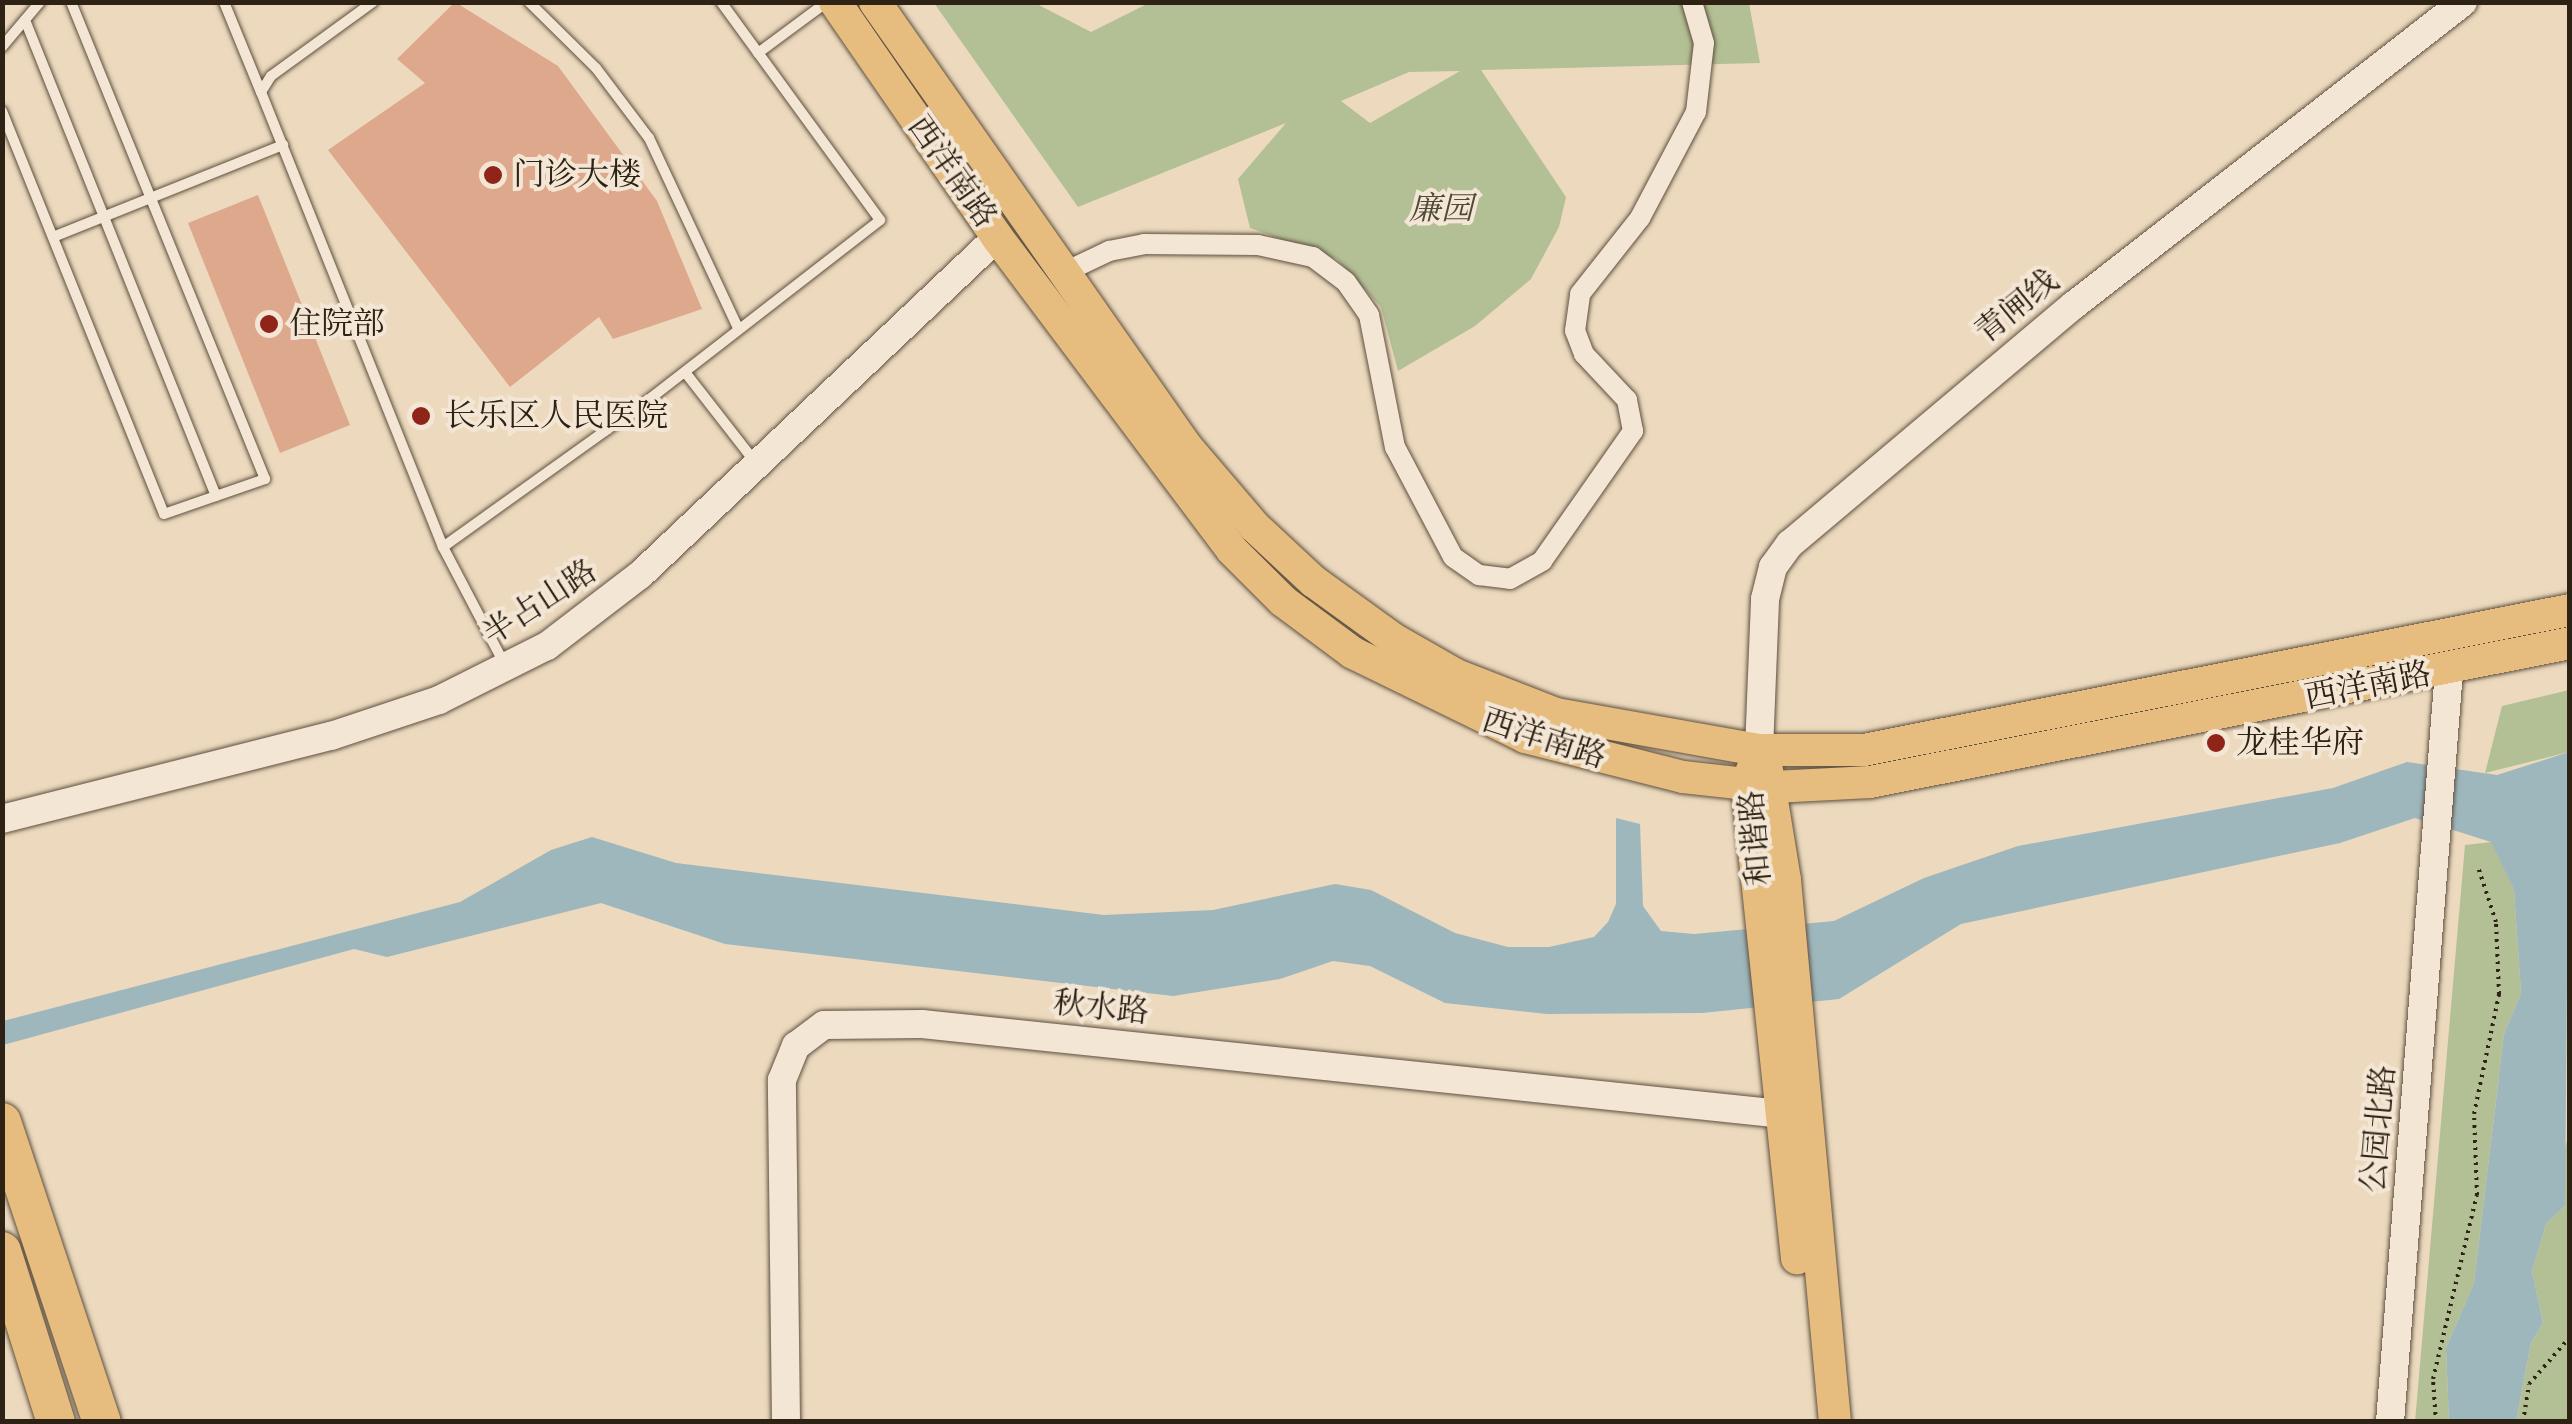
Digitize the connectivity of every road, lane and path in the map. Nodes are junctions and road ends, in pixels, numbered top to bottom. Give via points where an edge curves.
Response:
1 (40, 2) edge
2 (71, 2) edge
3 (224, 2) edge
4 (373, 2) edge
5 (529, 2) edge
6 (721, 2) edge
7 (827, 2) edge
8 (835, 2) edge
9 (875, 2) edge
10 (1692, 2) edge
11 (2463, 2) edge
12 (26, 20) junction
13 (2, 48) edge
14 (758, 53) junction
15 (261, 92) junction
16 (2, 111) edge
17 (282, 145) junction
18 (150, 198) junction
19 (104, 217) junction
20 (53, 237) junction
21 (997, 237) junction
22 (1066, 272) junction
23 (738, 328) junction
24 (685, 372) junction
25 (756, 462) junction
26 (216, 496) junction
27 (442, 547) junction
28 (2570, 610) edge
29 (2570, 643) edge
30 (507, 668) junction
31 (2450, 670) junction
32 (1759, 750) junction
33 (1760, 786) junction
34 (2, 818) edge
35 (2478, 867) dead end
36 (1785, 1010) junction
37 (1783, 1114) junction
38 (2, 1122) edge
39 (2, 1251) edge
40 (2570, 1337) edge
41 (56, 1422) edge
42 (102, 1422) edge
43 (786, 1422) edge
44 (1812, 1422) edge
45 (1834, 1422) edge
46 (2390, 1422) edge
47 (2436, 1422) edge
48 (2523, 1422) edge

1 - 12 lane
2 - 18 lane
3 - 15 lane
4 - 15 lane via 271,76
5 - 23 lane via 596,68 649,138
6 - 14 lane
7 - 14 lane
8 - 21 main road, 西洋南路
9 - 22 main road, 西洋南路
10 - 22 street via 1704,43 1696,112 1640,218 1580,294 1575,331 1584,354 1628,400 1633,431 1542,561 1510,579 1480,575 1453,557 1395,447 1369,314 1346,282 1313,257 1258,245 1144,244 1109,251
11 - 32 street, 青闸线 via 2059,318 1790,544 1765,598
12 - 13 lane
12 - 19 lane
14 - 23 lane via 880,220
15 - 17 lane
16 - 20 lane
17 - 18 lane
17 - 27 lane
18 - 19 lane
18 - 26 lane via 265,480
19 - 20 lane
19 - 26 lane
20 - 26 lane via 164,514
21 - 25 street, 半占山路
21 - 33 main road, 西洋南路 via 1177,484 1232,550 1315,626 1404,682 1524,737 1627,766
22 - 32 main road, 西洋南路 via 1186,446 1254,526 1313,582 1393,639 1456,675 1556,714
23 - 24 lane
24 - 25 lane
24 - 27 lane
25 - 30 street, 半占山路 via 603,607
27 - 30 lane
28 - 32 main road, 西洋南路 via 1864,750
29 - 31 main road, 西洋南路
30 - 34 street, 半占山路 via 331,736
31 - 33 main road, 西洋南路 via 1870,782
31 - 46 street, 公园北路
32 - 33 main road, 和谐路
33 - 36 main road, 和谐路
35 - 47 path via 2496,922 2499,994 2476,1099 2477,1194 2433,1379
36 - 37 main road, 和谐路
36 - 45 main road, 和谐路
37 - 43 street, 秋水路 via 922,1024 824,1025 796,1046 782,1080
37 - 44 main road, 和谐路
38 - 42 highway
39 - 41 highway
40 - 48 path via 2529,1384

